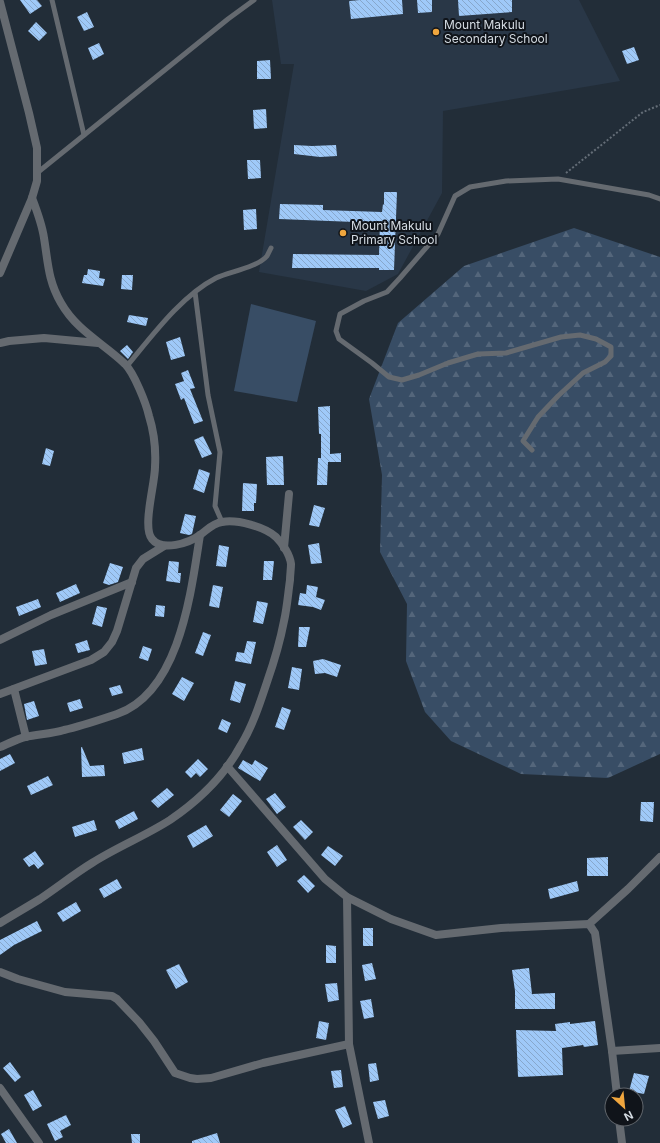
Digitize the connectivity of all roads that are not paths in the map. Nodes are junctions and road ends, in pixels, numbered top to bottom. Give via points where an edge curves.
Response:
1 (52, 0) edge
2 (254, 0) edge
3 (0, 2) edge
4 (84, 135) junction
5 (37, 173) junction
6 (32, 198) junction
7 (660, 199) edge
8 (271, 248) dead end
9 (0, 274) edge
10 (195, 292) junction
11 (0, 343) edge
12 (98, 343) junction
13 (127, 366) junction
14 (532, 450) dead end
15 (289, 494) dead end
16 (222, 522) junction
17 (151, 538) junction
18 (195, 542) junction
19 (164, 546) junction
20 (284, 548) junction
21 (149, 555) junction
22 (132, 582) junction
23 (0, 640) edge
24 (14, 689) junction
25 (0, 694) edge
26 (26, 737) junction
27 (0, 748) edge
28 (227, 766) junction
29 (660, 857) edge
30 (347, 897) junction
31 (0, 923) edge
32 (589, 924) junction
33 (0, 972) edge
34 (350, 1044) junction
35 (660, 1048) edge
36 (612, 1050) junction
37 (616, 1087) edge
38 (0, 1088) edge
39 (620, 1127) edge
40 (39, 1143) edge
41 (369, 1143) edge
42 (622, 1143) edge

1 - 4 lane
2 - 4 lane
3 - 5 street via 37,148
4 - 5 lane
5 - 6 street
6 - 9 street
6 - 12 street via 40,220 53,290 73,320
7 - 14 lane via 558,179 506,181 470,187 455,196 438,234 387,292 340,314 336,331 339,339 389,378 402,380 455,360 478,354 506,353 561,337 580,335 596,339 611,347 611,356 583,374 538,417 523,441
8 - 10 lane via 260,262 216,278
10 - 13 lane via 168,317
10 - 16 lane via 208,395 220,452 215,506
11 - 12 street via 59,338
12 - 13 street
13 - 17 street via 146,406 153,429 156,467 147,528
15 - 20 street
16 - 18 street via 214,524
16 - 20 street via 244,524 267,531 276,537
17 - 19 street
17 - 21 street
18 - 19 street
18 - 26 street via 186,614 166,670 150,691 132,707 119,714 63,731
19 - 21 street
20 - 28 street via 291,564 282,632 253,721 241,746
21 - 22 street via 139,563
22 - 23 street via 51,615
22 - 24 street via 117,631 104,652 90,660
24 - 25 street
24 - 26 street
26 - 27 street
28 - 30 street via 324,879
28 - 31 street via 199,797 168,821 91,863
29 - 32 street
30 - 32 street via 391,918 436,935 501,928
30 - 34 street
32 - 36 street via 595,933
33 - 34 street via 47,988 112,996 118,999 149,1034 175,1073 190,1078 211,1078 263,1063
34 - 41 street
35 - 36 street
36 - 37 street
38 - 40 street
39 - 42 street

